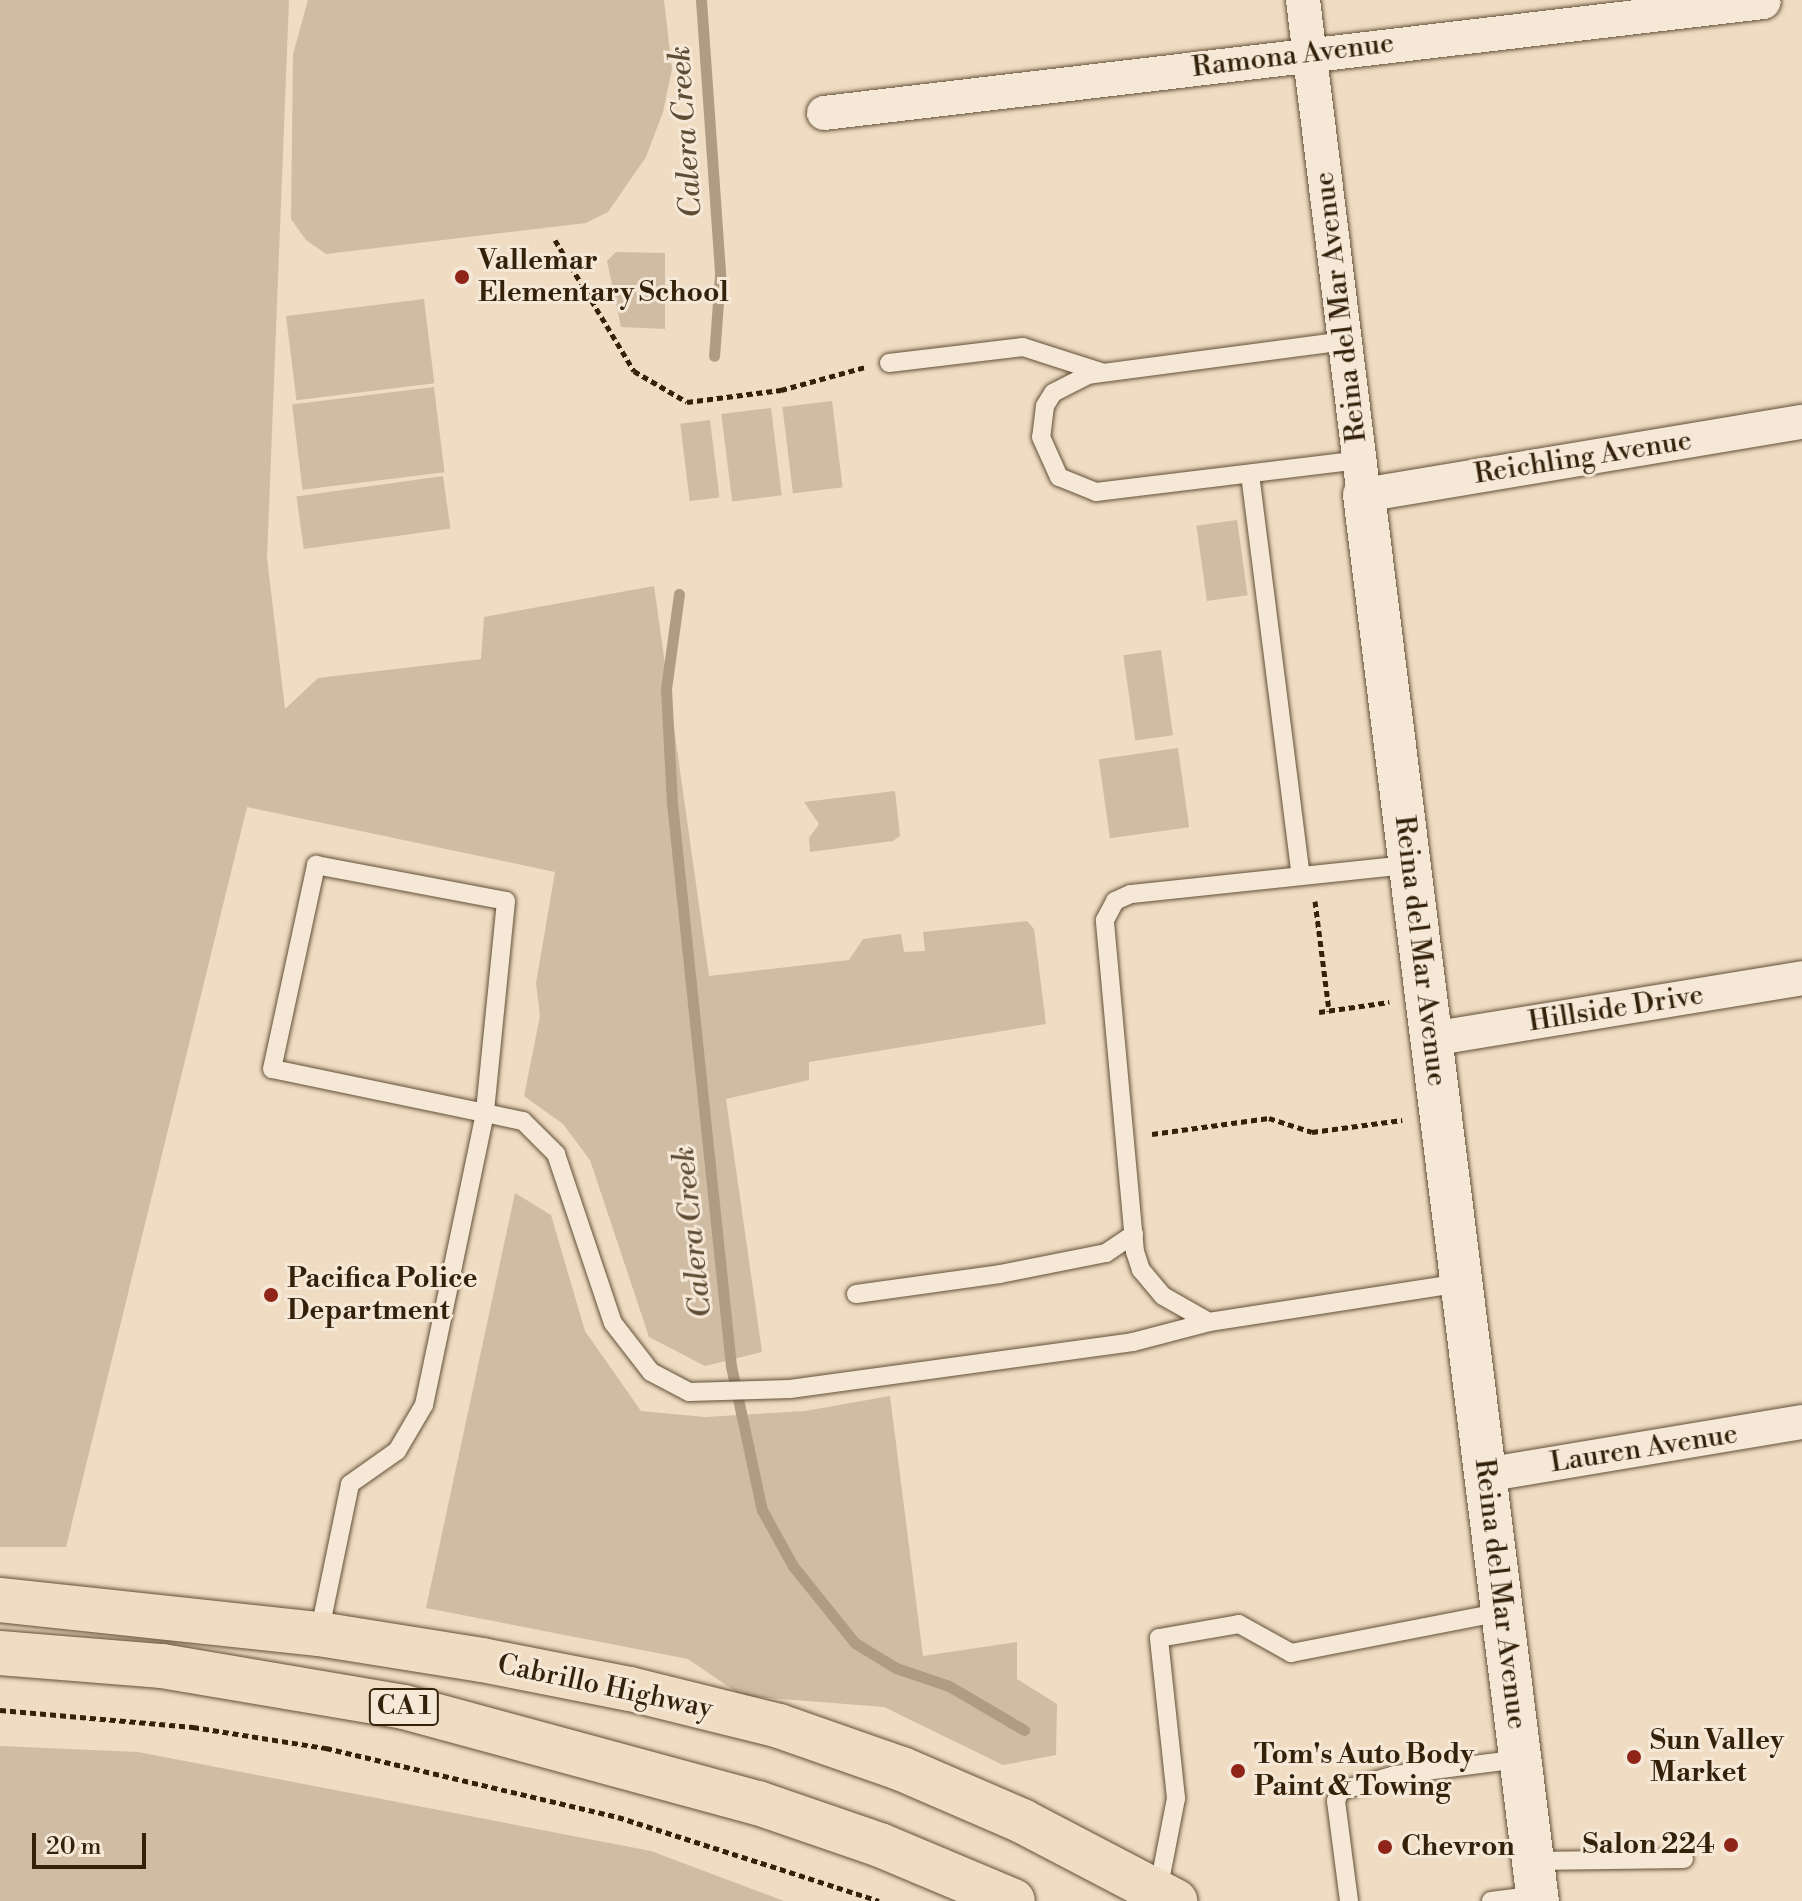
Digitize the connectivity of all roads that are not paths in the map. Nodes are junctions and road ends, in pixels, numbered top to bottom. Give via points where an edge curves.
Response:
1 (1303, 0) edge
2 (1763, 2) edge
3 (1309, 54) junction
4 (824, 113) dead end
5 (1345, 341) junction
6 (889, 363) road end
7 (1101, 372) junction
8 (1802, 422) edge
9 (1250, 474) junction
10 (1362, 477) junction
11 (1409, 865) junction
12 (1306, 876) junction
13 (1802, 978) edge
14 (1431, 1039) junction
15 (485, 1113) junction
16 (1134, 1234) junction
17 (1461, 1283) junction
18 (856, 1294) dead end
19 (1209, 1322) junction
20 (1802, 1422) edge
21 (1485, 1475) junction
22 (0, 1600) edge
23 (1502, 1612) junction
24 (319, 1634) junction
25 (0, 1653) edge
26 (1520, 1759) junction
27 (1684, 1859) dead end
28 (1536, 1886) edge
29 (1167, 1896) edge
30 (1013, 1901) edge
31 (1349, 1901) edge
32 (1491, 1901) edge

1 - 3 street, Reina del Mar Avenue
2 - 3 street, Ramona Avenue
3 - 4 street, Ramona Avenue
3 - 5 street, Reina del Mar Avenue
5 - 7 lane
5 - 10 street, Reina del Mar Avenue
6 - 7 lane via 1023,347
7 - 9 lane via 1064,385 1045,406 1041,437 1059,477 1096,492
8 - 10 street, Reichling Avenue
9 - 10 lane
9 - 12 lane
10 - 11 street, Reina del Mar Avenue
11 - 12 lane
11 - 14 street, Reina del Mar Avenue
12 - 16 lane via 1131,894 1115,901 1105,920
13 - 14 street, Hillside Drive
14 - 17 street, Reina del Mar Avenue
15 - 15 lane via 506,901 316,865 272,1069
15 - 19 lane via 523,1121 556,1154 606,1305 635,1356 668,1384 705,1394 761,1391 1167,1337
15 - 24 lane via 424,1405 397,1451 350,1484
16 - 18 lane via 1106,1253
16 - 19 lane via 1138,1261 1151,1284 1178,1308
17 - 19 lane
17 - 21 street, Reina del Mar Avenue
20 - 21 street, Lauren Avenue
21 - 23 street, Reina del Mar Avenue
22 - 24 highway, Cabrillo Highway / CA 1
23 - 26 street, Reina del Mar Avenue
23 - 29 lane via 1291,1653 1239,1624 1159,1638 1176,1798
24 - 29 highway, Cabrillo Highway / CA 1 via 616,1686 779,1726 902,1769 1022,1821
25 - 30 highway, CA 1 via 162,1666 404,1707 758,1803 880,1845
26 - 28 street, Reina del Mar Avenue
26 - 31 lane via 1395,1775 1340,1791 1336,1801
27 - 28 lane
28 - 32 lane

